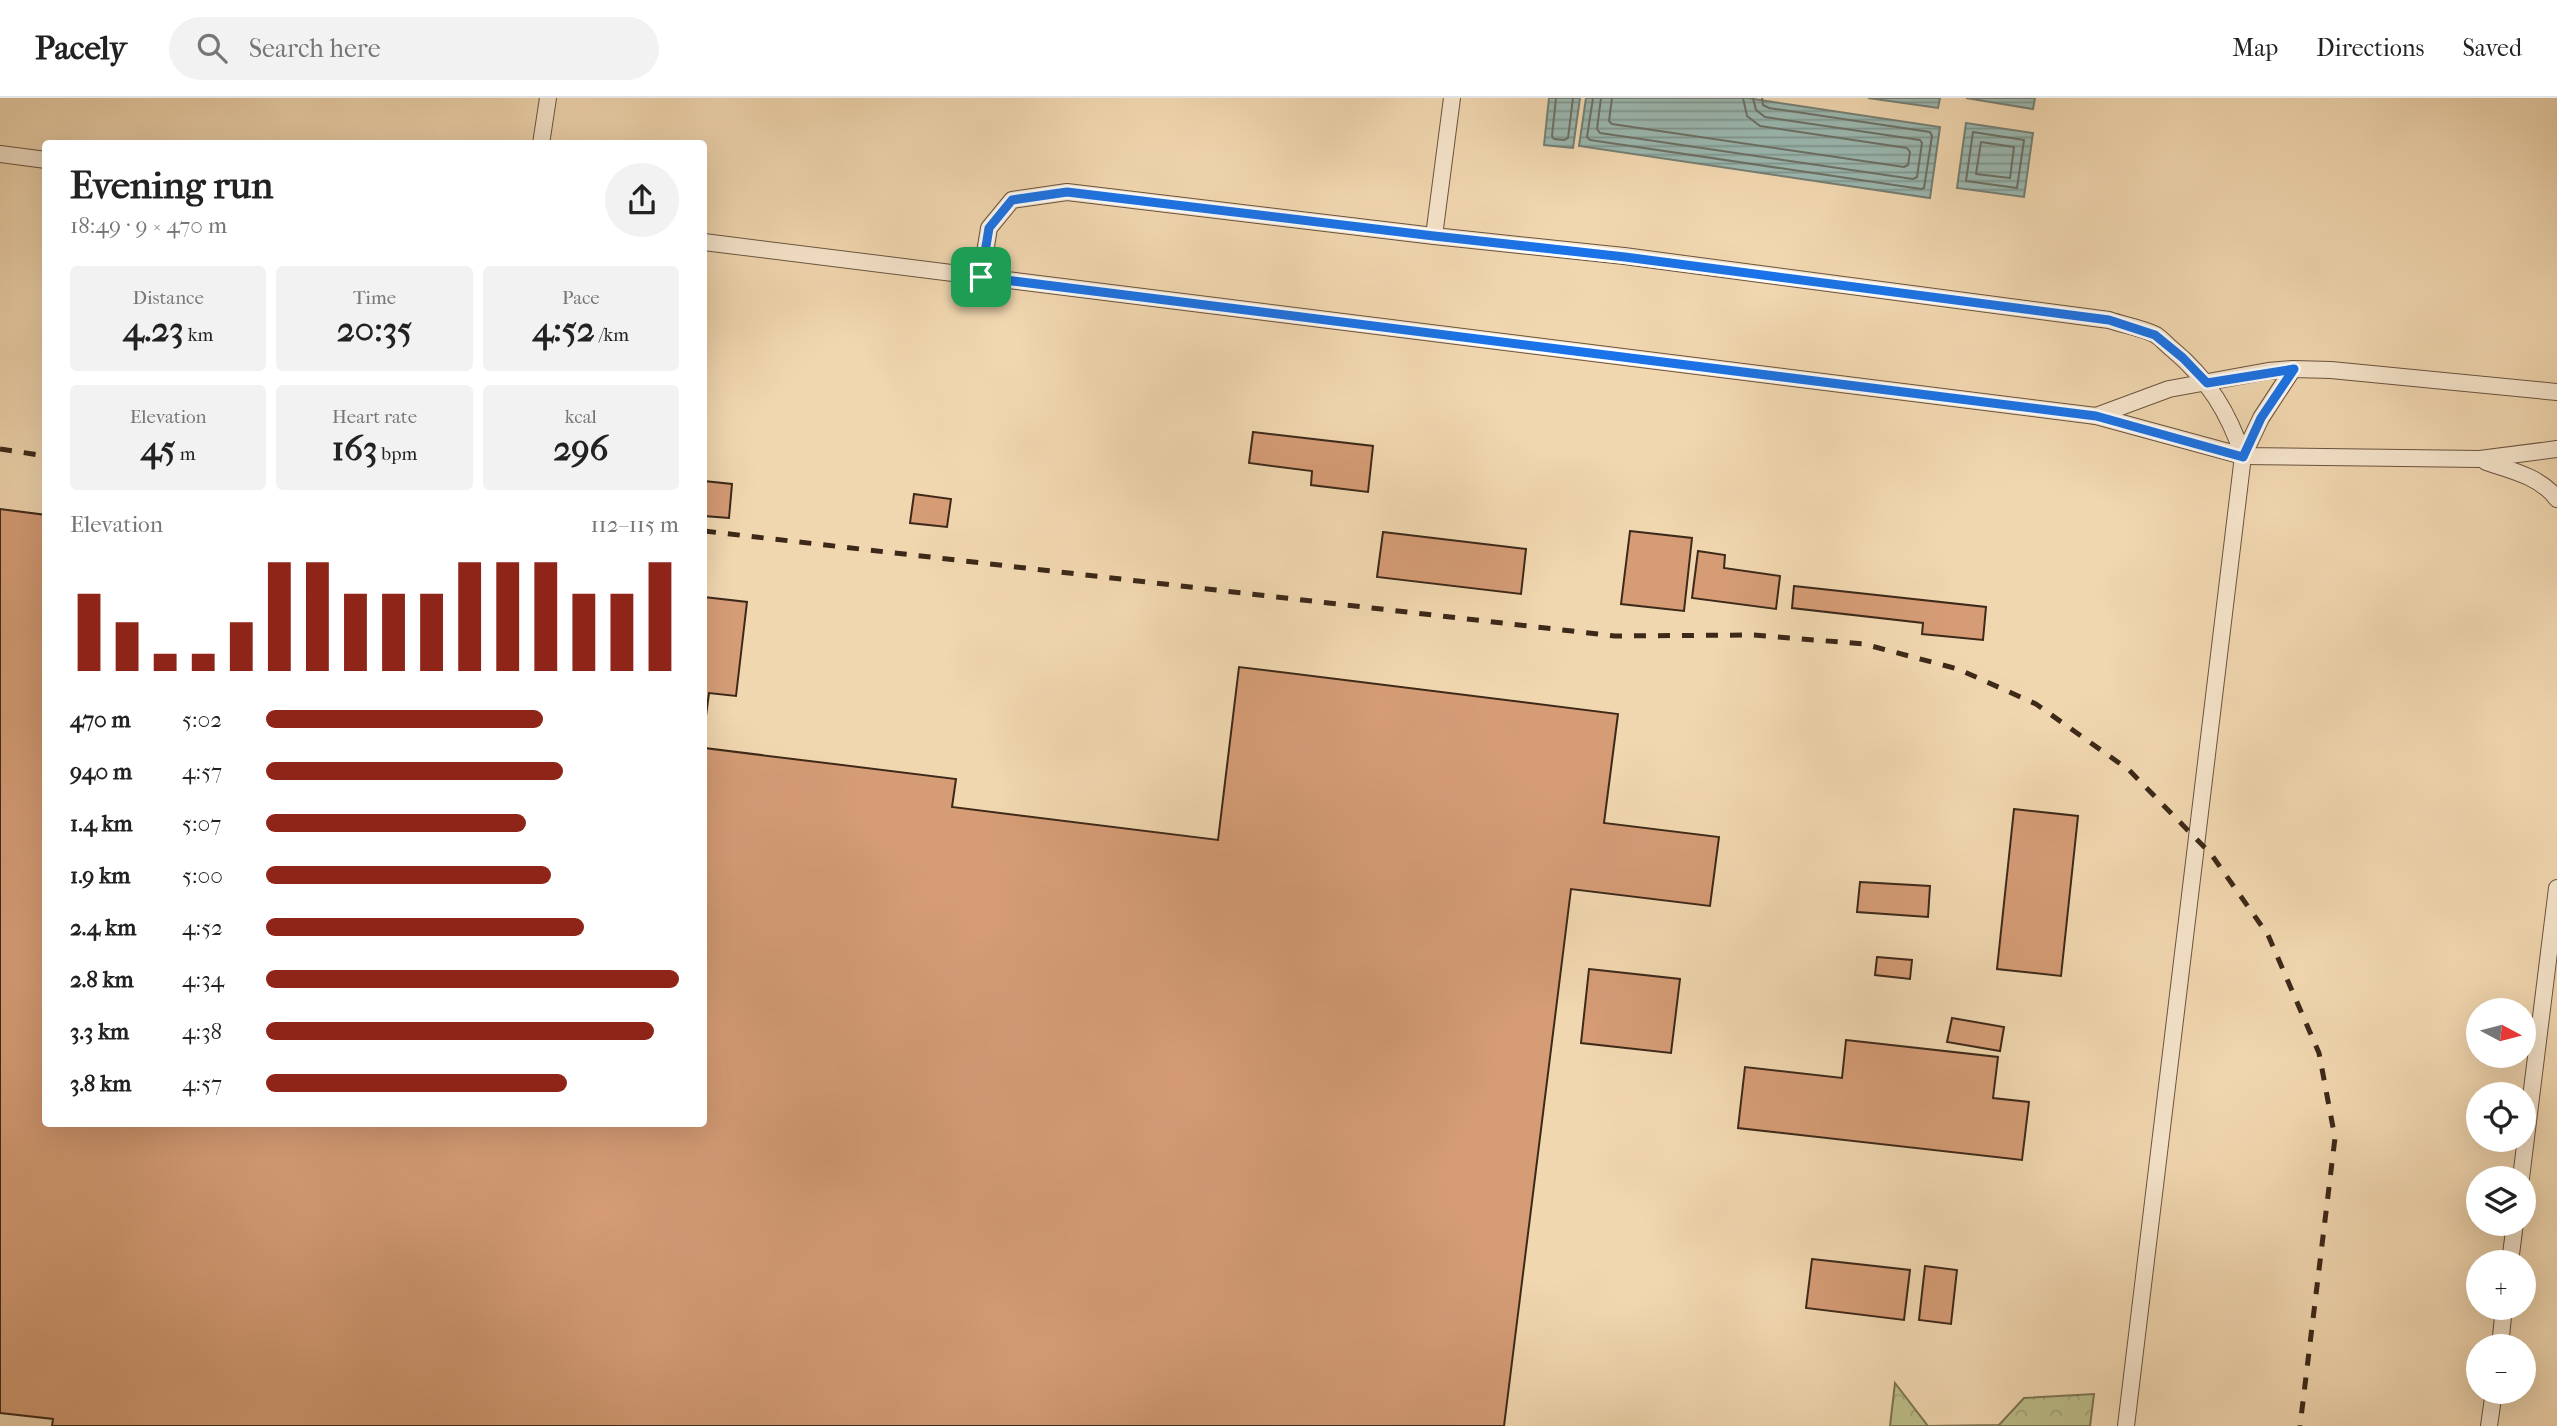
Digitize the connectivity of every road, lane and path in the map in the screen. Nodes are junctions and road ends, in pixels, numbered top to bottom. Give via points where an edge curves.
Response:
1 (548, 98) edge
2 (1452, 98) edge
3 (542, 140) edge
4 (0, 154) edge
5 (42, 159) edge
6 (1434, 236) junction
7 (707, 242) edge
8 (981, 277) junction
9 (2294, 369) junction
10 (2207, 383) junction
11 (2557, 392) edge
12 (2096, 416) junction
13 (2557, 449) edge
14 (2243, 457) junction
15 (2480, 459) junction
16 (2557, 499) edge
17 (2557, 888) edge
18 (2522, 1166) edge
19 (2492, 1404) edge
20 (2126, 1426) edge
21 (2489, 1426) edge

1 - 3 lane
2 - 6 lane
4 - 5 lane
6 - 8 lane via 1067,192 1012,200 989,228
6 - 10 lane via 2109,320 2155,335
7 - 8 lane
8 - 12 lane
9 - 10 lane
9 - 11 lane
9 - 14 lane via 2261,418
10 - 12 lane via 2169,389
10 - 14 lane via 2234,428
12 - 14 lane
13 - 15 lane
14 - 15 lane
14 - 20 lane
15 - 16 lane via 2523,473
17 - 18 lane
19 - 21 lane

